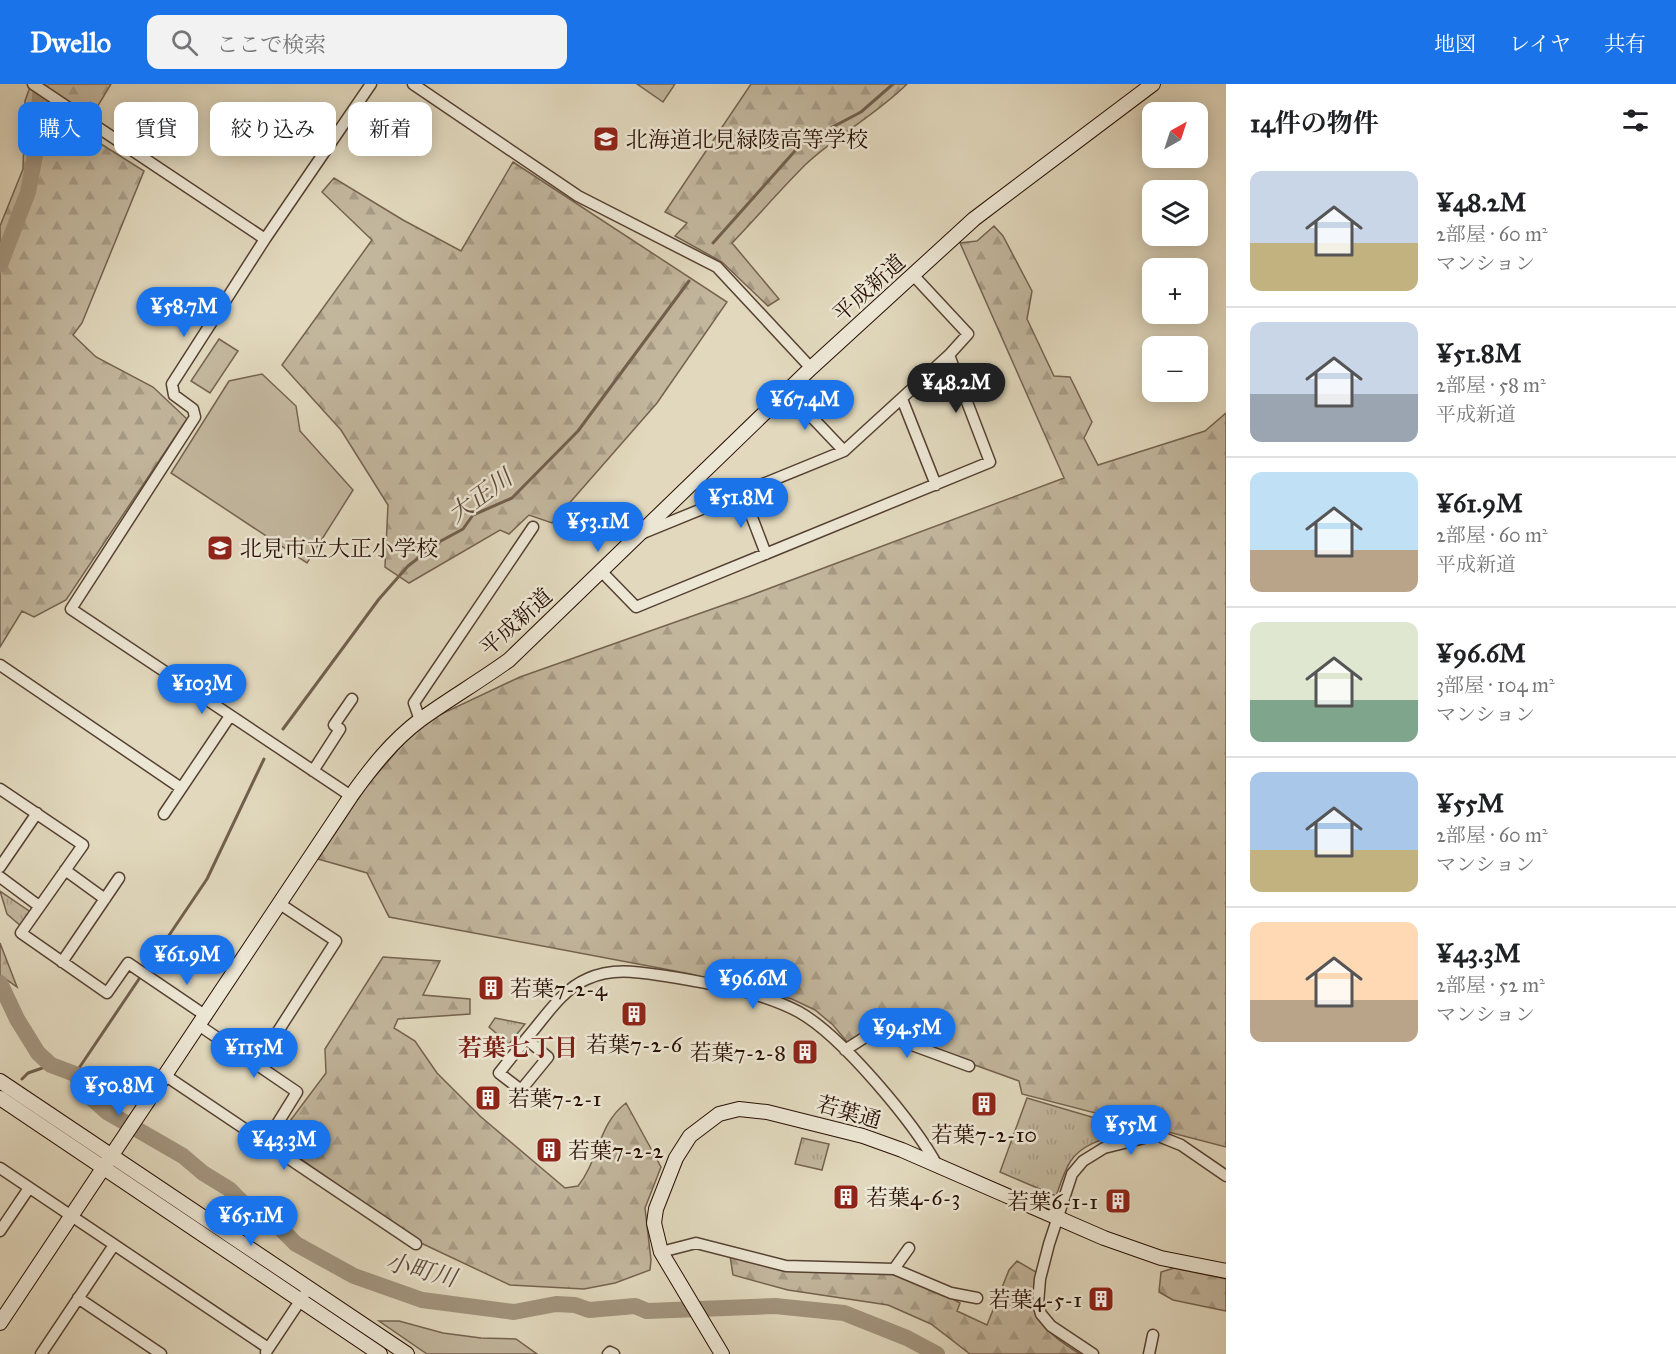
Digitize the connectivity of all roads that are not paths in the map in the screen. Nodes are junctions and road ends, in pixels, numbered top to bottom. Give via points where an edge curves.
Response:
1 (33, 84) edge
2 (371, 84) edge
3 (413, 84) edge
4 (1153, 84) edge
5 (265, 239) junction
6 (914, 276) junction
7 (949, 355) junction
8 (812, 368) junction
9 (787, 391) junction
10 (902, 399) junction
11 (844, 451) junction
12 (936, 485) junction
13 (743, 494) junction
14 (532, 527) dead end
15 (641, 534) junction
16 (766, 554) junction
17 (601, 571) junction
18 (0, 665) edge
19 (352, 699) dead end
20 (230, 716) junction
21 (420, 720) junction
22 (313, 771) junction
23 (181, 788) junction
24 (0, 789) edge
25 (351, 796) junction
26 (37, 813) junction
27 (164, 814) dead end
28 (0, 867) edge
29 (65, 870) junction
30 (0, 877) edge
31 (119, 878) dead end
32 (105, 899) junction
33 (280, 904) junction
34 (39, 906) junction
35 (62, 962) junction
36 (203, 1021) junction
37 (526, 1040) junction
38 (845, 1050) junction
39 (257, 1065) junction
40 (969, 1066) dead end
41 (166, 1076) junction
42 (0, 1081) edge
43 (0, 1098) edge
44 (267, 1142) junction
45 (109, 1161) junction
46 (0, 1168) edge
47 (939, 1168) junction
48 (1226, 1176) edge
49 (29, 1188) junction
50 (71, 1216) junction
51 (1056, 1218) junction
52 (0, 1231) edge
53 (416, 1244) dead end
54 (114, 1245) junction
55 (909, 1248) dead end
56 (661, 1252) junction
57 (894, 1269) junction
58 (1226, 1271) edge
59 (309, 1288) junction
60 (78, 1298) junction
61 (977, 1298) dead end
62 (301, 1300) junction
63 (0, 1323) edge
64 (1153, 1335) dead end
65 (266, 1351) edge
66 (42, 1354) edge
67 (161, 1354) edge
68 (380, 1354) edge
69 (407, 1354) edge
70 (608, 1354) edge
71 (614, 1354) edge
72 (722, 1354) edge
73 (1093, 1354) edge
74 (1149, 1354) edge

1 - 5 street
2 - 5 street
3 - 8 street via 578,196 717,267
4 - 6 street, 平成新道 via 974,219
5 - 20 street via 172,384 174,395 193,409 195,417 71,609
6 - 7 street via 968,334
6 - 8 street, 平成新道
7 - 10 street
7 - 12 street via 990,462
8 - 9 street, 平成新道
9 - 11 street
9 - 15 street, 平成新道
10 - 11 street
10 - 12 street
11 - 13 street
12 - 16 street
13 - 15 street
13 - 16 street
14 - 21 street via 414,703
15 - 17 street, 平成新道
16 - 17 street via 636,607
17 - 21 street, 平成新道 via 509,660
18 - 23 street
19 - 22 street via 334,725 340,729
20 - 22 street
20 - 23 street
21 - 25 street, 平成新道 via 389,748
22 - 25 street
23 - 27 street
24 - 26 street
25 - 33 street, 平成新道
26 - 28 street
26 - 29 street via 83,845
29 - 32 street
29 - 34 street
30 - 34 street
31 - 32 street
32 - 35 street
33 - 36 street, 平成新道
33 - 39 street via 336,941
34 - 35 street via 21,933
35 - 36 street via 107,993 128,963
36 - 39 street
36 - 41 street, 平成新道
37 - 37 street via 548,1057 520,1090 499,1073
37 - 38 street via 569,989 597,975 624,970 694,981 780,1003 817,1024
38 - 40 street via 870,1034 882,1034
38 - 47 street via 923,1140
39 - 44 street via 297,1092
41 - 44 street
41 - 45 street, 平成新道
42 - 45 street
43 - 45 street
44 - 53 street
45 - 50 street
45 - 59 street
45 - 62 street
46 - 49 street
47 - 51 street, 若葉通
47 - 56 street, 若葉通 via 863,1136 778,1115 739,1109 719,1114 690,1136 676,1158 656,1209 654,1222
48 - 51 street via 1167,1137 1156,1135 1135,1140 1104,1148 1083,1161 1072,1174
49 - 50 street
49 - 52 street
50 - 54 street
50 - 63 street
51 - 58 street, 若葉通 via 1161,1258
51 - 73 street via 1040,1279 1038,1304 1051,1326
54 - 60 street
54 - 65 street
55 - 57 street
56 - 57 street via 696,1243 786,1266
56 - 72 street, 若葉通
57 - 61 street via 951,1293
59 - 62 street
59 - 69 street
60 - 66 street
60 - 67 street
62 - 65 street
62 - 68 street
64 - 74 street
70 - 71 street

